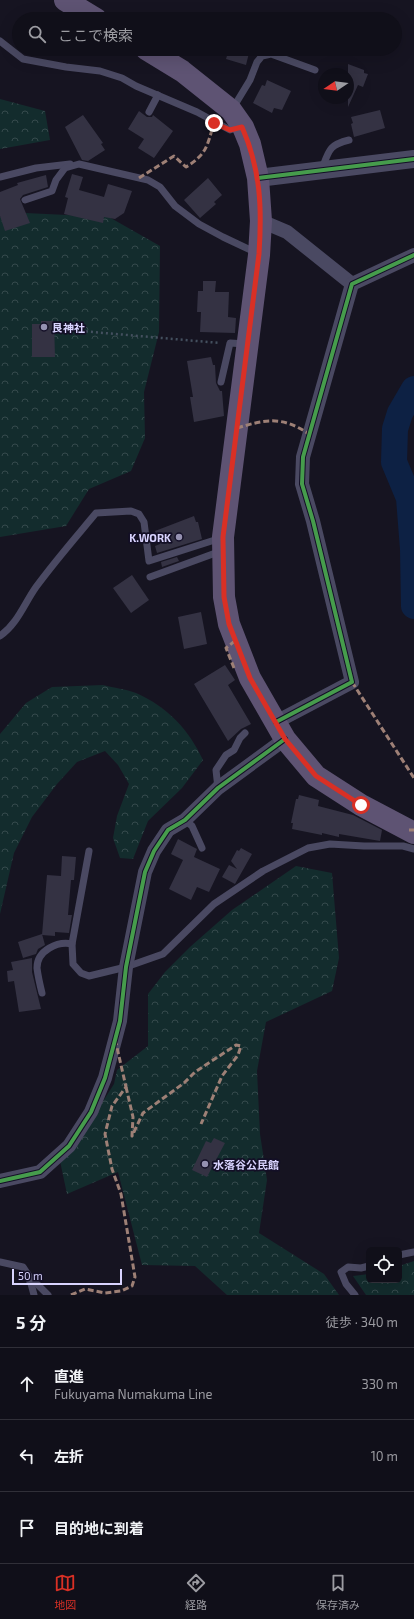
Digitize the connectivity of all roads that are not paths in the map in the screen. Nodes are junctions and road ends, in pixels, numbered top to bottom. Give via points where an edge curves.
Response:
1 (65, 0) edge
2 (85, 12) edge
3 (0, 41) edge
4 (12, 51) edge
5 (18, 56) edge
6 (157, 56) edge
7 (262, 56) edge
8 (276, 56) edge
9 (315, 70) dead end
10 (158, 94) junction
11 (149, 112) dead end
12 (237, 118) junction
13 (349, 140) dead end
14 (414, 159) edge
15 (79, 164) junction
16 (322, 171) junction
17 (0, 177) edge
18 (258, 178) junction
19 (25, 200) dead end
20 (261, 221) junction
21 (259, 254) junction
22 (414, 255) edge
23 (352, 284) junction
24 (238, 343) junction
25 (221, 382) dead end
26 (223, 544) junction
27 (150, 577) dead end
28 (0, 636) edge
29 (280, 731) junction
30 (245, 733) dead end
31 (218, 788) junction
32 (185, 820) junction
33 (414, 833) edge
34 (202, 848) dead end
35 (414, 850) edge
36 (89, 851) dead end
37 (72, 944) junction
38 (126, 967) junction
39 (42, 993) dead end
40 (0, 1181) edge
41 (414, 1252) edge
42 (402, 1254) edge
43 (0, 1262) edge
44 (366, 1267) edge
45 (30, 1282) junction
46 (34, 1295) edge
47 (48, 1295) edge
48 (355, 1295) edge

1 - 2 main road
3 - 4 lane
5 - 10 lane via 22,59 100,71
6 - 12 main road via 182,71
7 - 12 lane via 256,62
8 - 9 lane
10 - 11 lane
10 - 12 lane via 230,130
12 - 18 main road via 250,144
13 - 16 lane via 330,148
14 - 16 street
15 - 17 lane via 36,168
15 - 19 lane via 65,168 52,191
15 - 21 lane via 148,180 160,187 175,206 199,224
16 - 18 street
18 - 20 main road
20 - 21 main road
20 - 23 street via 287,232
21 - 24 main road
22 - 23 street
23 - 29 street via 303,457 302,484 352,682
24 - 25 lane
24 - 26 main road
26 - 27 lane
26 - 28 lane via 149,561 144,522 139,514 131,511 96,513 36,588 9,630
26 - 29 main road via 224,597 229,624 250,678
29 - 31 street
29 - 33 main road via 316,776 361,805
30 - 31 lane via 216,770
31 - 32 street
32 - 34 lane via 192,826
32 - 38 street via 168,830 154,851 145,872
35 - 38 lane via 403,846 330,844 308,848 263,871 214,904 163,954
36 - 37 lane
37 - 38 lane via 73,964 81,973 89,976
37 - 39 lane via 64,942 48,948 41,956 37,966
38 - 40 street via 120,1021 105,1078 91,1112 69,1146 40,1172
41 - 42 lane
43 - 45 lane via 23,1267
44 - 48 lane via 348,1267 341,1272
45 - 46 lane
45 - 47 lane via 37,1284

